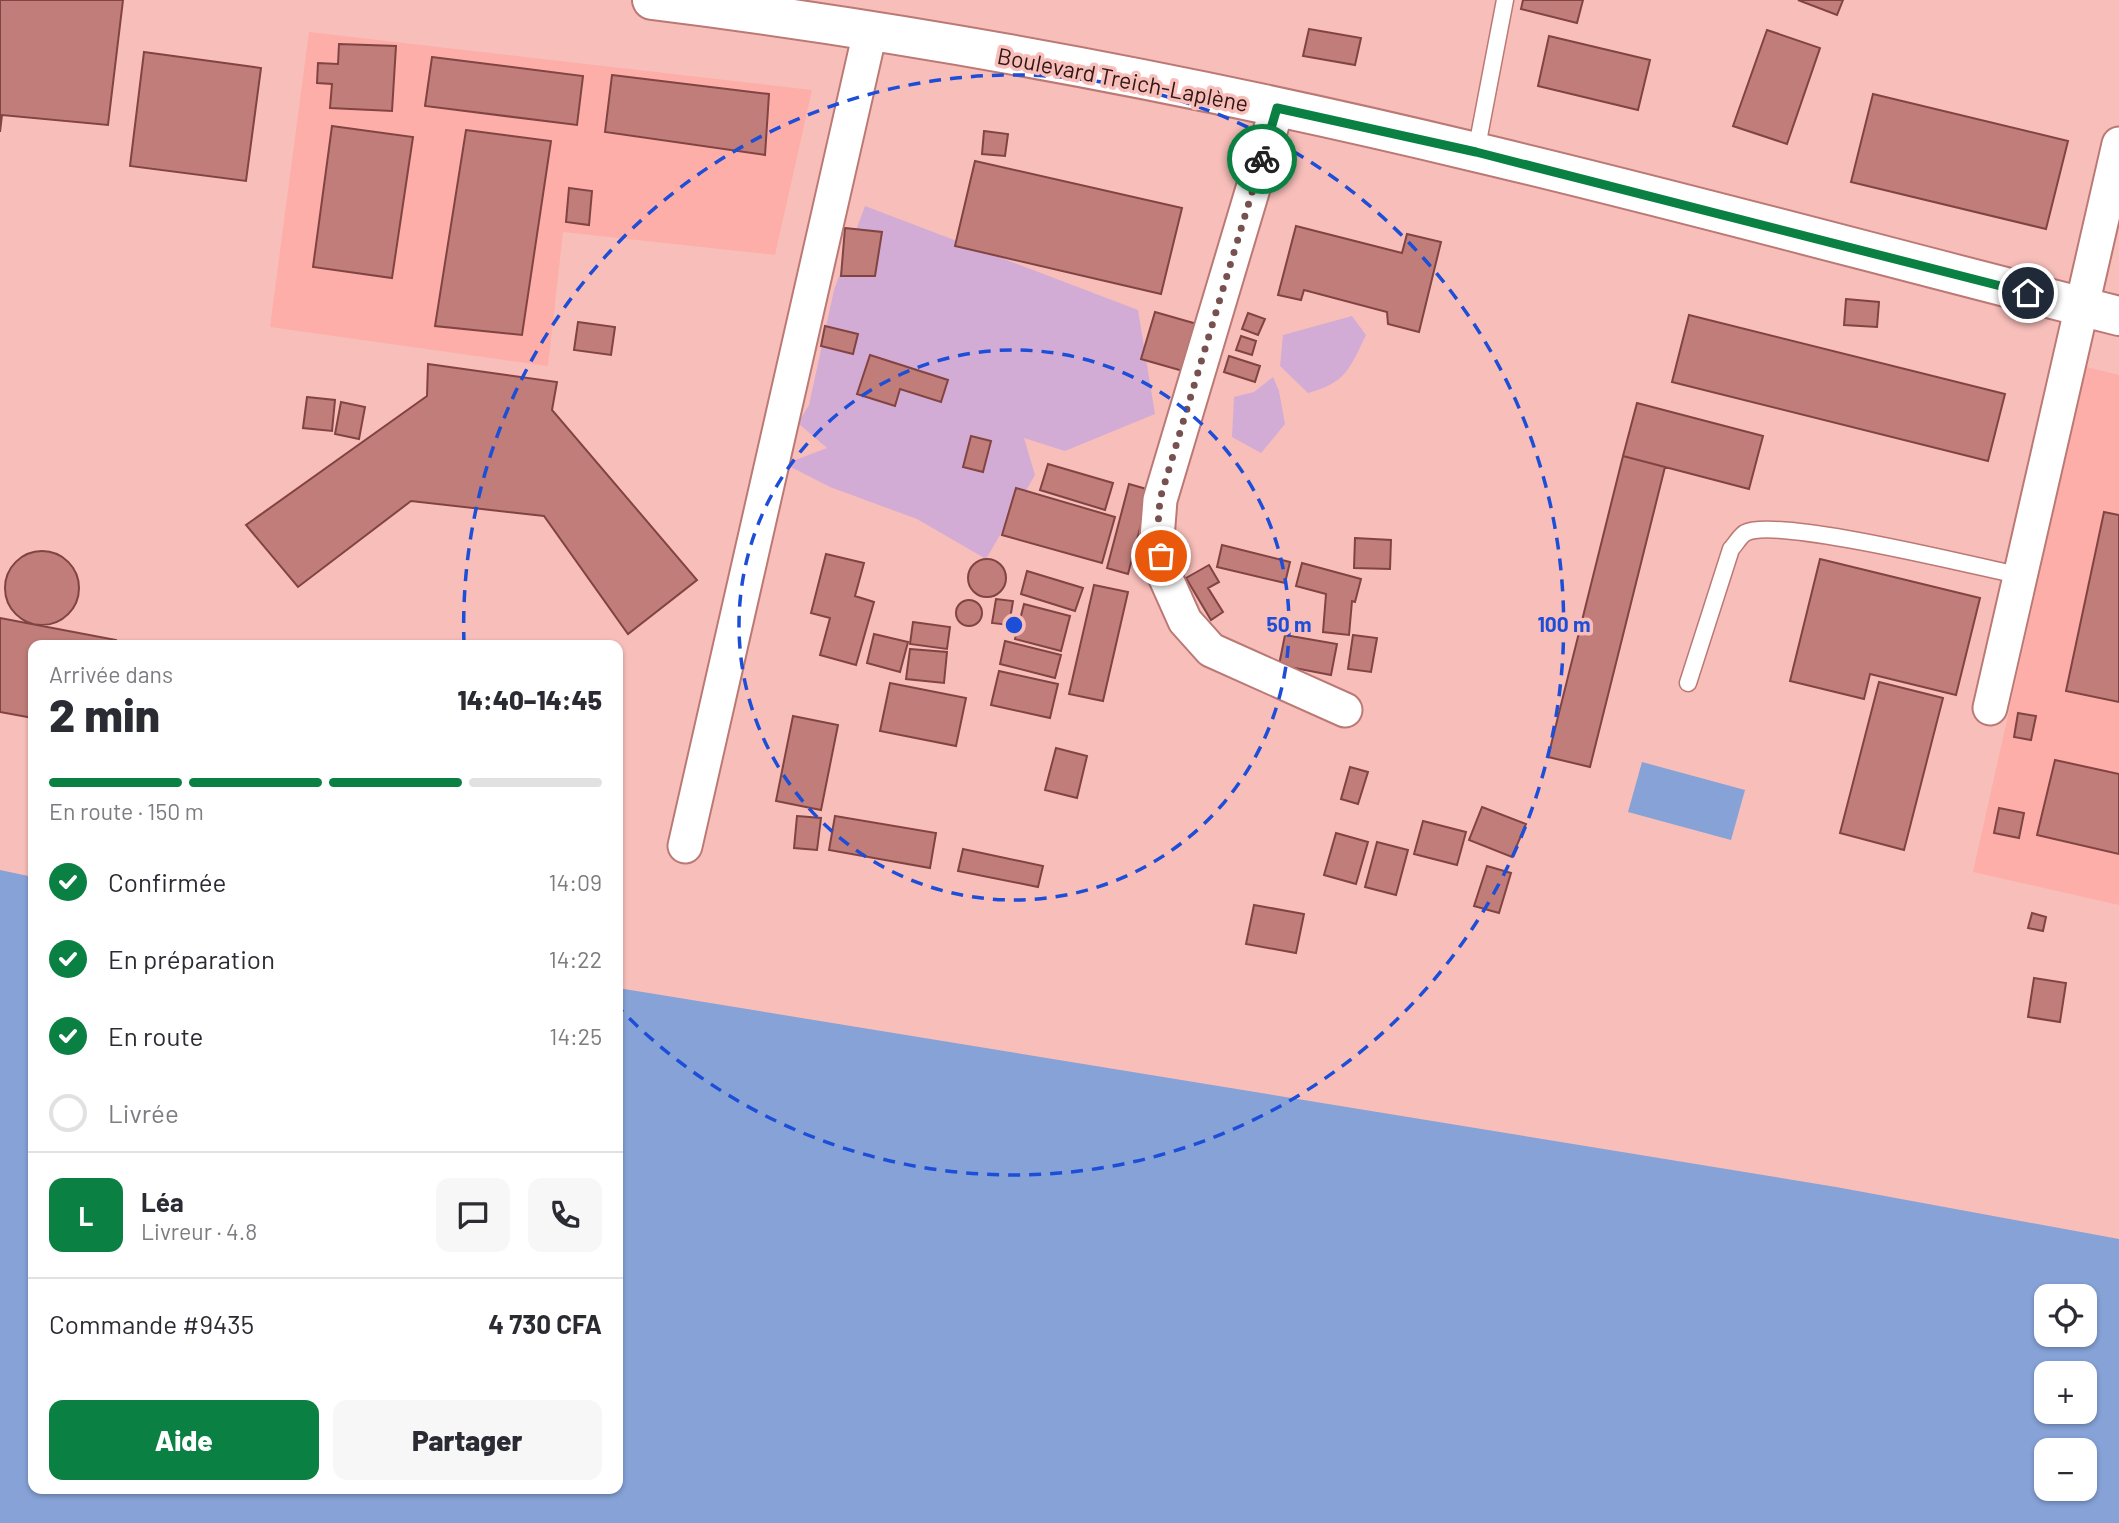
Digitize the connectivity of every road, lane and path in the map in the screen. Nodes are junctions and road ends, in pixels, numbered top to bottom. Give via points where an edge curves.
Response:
1 (652, 0) edge
2 (1505, 0) edge
3 (870, 32) junction
4 (1277, 108) junction
5 (2119, 144) edge
6 (1476, 152) junction
7 (2081, 306) junction
8 (2119, 316) edge
9 (2022, 576) junction
10 (1688, 683) dead end
11 (1990, 708) dead end
12 (1345, 710) dead end
13 (685, 846) dead end

1 - 3 street, Boulevard Treich-Laplène
2 - 6 lane
3 - 4 street, Boulevard Treich-Laplène
3 - 13 street
4 - 6 street, Boulevard Treich-Laplène
4 - 12 street via 1160,499 1157,538 1164,574 1185,621 1211,650
5 - 7 street
6 - 7 street, Boulevard Treich-Laplène
7 - 8 street, Boulevard Treich-Laplène
7 - 9 street
9 - 10 lane via 1833,537 1768,528 1745,533 1731,549
9 - 11 street

